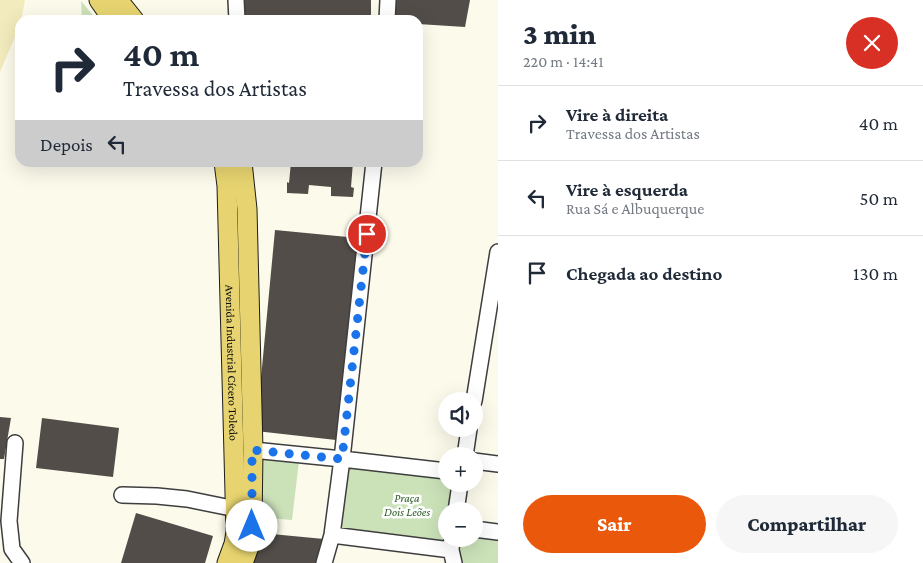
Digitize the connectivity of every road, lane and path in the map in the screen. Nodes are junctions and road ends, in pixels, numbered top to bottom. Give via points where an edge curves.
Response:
1 (99, 0) edge
2 (118, 0) edge
3 (236, 0) edge
4 (388, 0) edge
5 (110, 15) edge
6 (130, 15) edge
7 (237, 15) edge
8 (387, 15) edge
9 (225, 167) edge
10 (243, 167) edge
11 (374, 167) edge
12 (498, 252) edge
13 (475, 392) edge
14 (15, 443) dead end
15 (252, 450) junction
16 (342, 459) junction
17 (483, 462) edge
18 (498, 464) edge
19 (438, 471) edge
20 (122, 495) dead end
21 (236, 509) junction
22 (483, 530) edge
23 (498, 532) edge
24 (332, 535) junction
25 (452, 551) edge
26 (22, 563) edge
27 (227, 563) edge
28 (243, 563) edge
29 (324, 563) edge

1 - 5 main road
2 - 6 main road
3 - 7 street
4 - 8 street
9 - 21 main road, Avenida Industrial Cícero Toledo
10 - 15 main road, Avenida Industrial Cícero Toledo via 247,209
11 - 16 street
12 - 13 street
14 - 26 street via 9,521 12,549
15 - 16 street
15 - 28 main road, Avenida Industrial Cícero Toledo via 252,526
16 - 19 street
16 - 24 street
17 - 18 street
20 - 21 street via 187,499
21 - 27 main road, Avenida Industrial Cícero Toledo via 236,532
22 - 23 street
24 - 25 street
24 - 29 street

